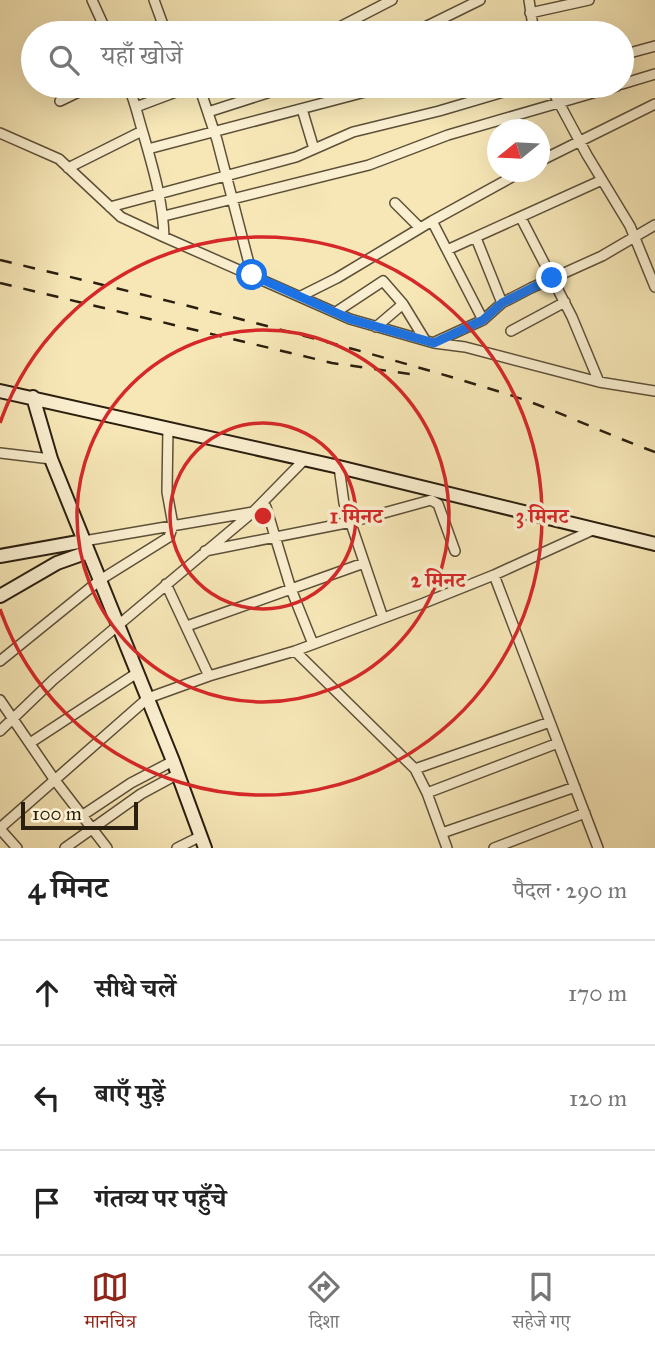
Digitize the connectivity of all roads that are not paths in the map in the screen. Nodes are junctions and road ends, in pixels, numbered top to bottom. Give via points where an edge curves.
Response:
1 (92, 0) edge
2 (154, 0) edge
3 (392, 0) edge
4 (480, 0) edge
5 (529, 0) edge
6 (589, 0) edge
7 (530, 13) junction
8 (102, 21) edge
9 (162, 21) edge
10 (351, 21) edge
11 (437, 21) edge
12 (532, 21) edge
13 (655, 47) edge
14 (634, 52) edge
15 (655, 74) edge
16 (634, 81) edge
17 (66, 98) edge
18 (133, 98) edge
19 (160, 98) edge
20 (203, 98) edge
21 (252, 98) edge
22 (343, 98) edge
23 (483, 98) edge
24 (556, 98) edge
25 (576, 98) edge
26 (60, 101) dead end
27 (559, 103) junction
28 (655, 104) edge
29 (136, 107) junction
30 (302, 109) junction
31 (208, 112) junction
32 (142, 131) junction
33 (214, 131) junction
34 (0, 133) edge
35 (579, 140) junction
36 (148, 149) junction
37 (314, 149) junction
38 (550, 156) edge
39 (68, 168) junction
40 (226, 176) junction
41 (602, 180) junction
42 (502, 182) edge
43 (159, 194) junction
44 (233, 200) junction
45 (395, 203) dead end
46 (110, 207) junction
47 (164, 216) junction
48 (521, 218) junction
49 (432, 221) junction
50 (655, 225) edge
51 (419, 228) junction
52 (164, 237) junction
53 (635, 237) junction
54 (476, 238) junction
55 (447, 250) junction
56 (252, 275) junction
57 (552, 278) junction
58 (654, 282) edge
59 (300, 296) junction
60 (565, 302) junction
61 (502, 303) junction
62 (403, 304) junction
63 (336, 312) junction
64 (483, 320) junction
65 (376, 327) junction
66 (511, 331) dead end
67 (429, 341) junction
68 (598, 382) junction
69 (655, 391) edge
70 (1, 395) edge
71 (33, 397) junction
72 (168, 428) junction
73 (0, 453) edge
74 (51, 459) junction
75 (305, 459) junction
76 (339, 467) junction
77 (265, 498) junction
78 (253, 512) junction
79 (267, 512) junction
80 (351, 522) junction
81 (173, 525) junction
82 (595, 529) junction
83 (274, 539) junction
84 (655, 544) edge
85 (86, 546) junction
86 (204, 551) junction
87 (455, 551) dead end
88 (0, 556) edge
89 (364, 563) junction
90 (494, 575) junction
91 (100, 580) junction
92 (166, 584) junction
93 (290, 589) junction
94 (0, 596) edge
95 (383, 618) junction
96 (118, 625) junction
97 (187, 626) junction
98 (313, 644) junction
99 (295, 651) junction
100 (0, 661) edge
101 (137, 673) junction
102 (209, 676) junction
103 (148, 698) junction
104 (0, 700) edge
105 (13, 718) junction
106 (550, 722) junction
107 (0, 731) edge
108 (30, 743) junction
109 (558, 743) junction
110 (173, 761) junction
111 (415, 769) junction
112 (178, 774) junction
113 (54, 779) junction
114 (575, 787) junction
115 (427, 793) junction
116 (585, 813) junction
117 (83, 815) junction
118 (0, 828) edge
119 (92, 828) junction
120 (442, 833) junction
121 (203, 842) edge
122 (17, 848) edge
123 (65, 848) edge
124 (107, 848) edge
125 (177, 848) edge
126 (447, 848) edge
127 (494, 848) edge
128 (598, 848) edge

1 - 8 street
2 - 9 street
3 - 10 street
4 - 11 street
5 - 7 street
6 - 7 street
7 - 12 street
13 - 14 street
15 - 16 street
17 - 26 street
18 - 29 street
19 - 29 street
20 - 31 street
21 - 31 street
22 - 30 street
23 - 37 street via 353,132
24 - 27 street
25 - 27 street
27 - 35 street
27 - 44 street via 447,135 369,165
28 - 35 street
29 - 32 street
30 - 33 street
30 - 37 street
31 - 33 street
32 - 36 street
32 - 39 street
33 - 36 street
33 - 40 street
34 - 39 street via 59,159
35 - 38 street
35 - 41 street
36 - 43 street
37 - 40 street
39 - 46 street
40 - 43 street
40 - 44 street
41 - 48 street
41 - 53 street
42 - 49 street
43 - 46 street
43 - 47 street
44 - 47 street
44 - 56 street
45 - 51 street
46 - 52 street
47 - 52 street
48 - 54 street
48 - 57 street
49 - 51 street
49 - 55 street
50 - 53 street
51 - 59 street
52 - 56 street
53 - 57 street
53 - 58 street
54 - 55 street
54 - 61 street
55 - 64 street
56 - 59 street
57 - 60 street
57 - 61 street
59 - 63 street
60 - 66 street
60 - 68 street
61 - 64 street
62 - 63 street via 383,281
62 - 65 street
62 - 67 street
63 - 65 street
64 - 67 street
65 - 67 street
67 - 68 street via 465,346
68 - 69 street
70 - 71 street
71 - 72 street
71 - 74 street
72 - 75 street
72 - 81 street via 167,492
73 - 74 street
74 - 85 street
75 - 76 street
75 - 77 street
76 - 80 street
76 - 82 street
77 - 78 street
77 - 79 street
78 - 79 street
78 - 81 street
78 - 86 street
79 - 83 street
80 - 83 street
80 - 87 street via 434,501
80 - 89 street
81 - 85 street
81 - 91 street via 164,542
82 - 84 street
82 - 90 street
83 - 86 street
83 - 93 street
85 - 88 street
85 - 91 street
85 - 94 street
86 - 92 street
89 - 93 street
89 - 95 street
90 - 95 street
90 - 106 street
91 - 96 street
91 - 100 street
92 - 96 street
92 - 97 street
93 - 97 street
93 - 98 street
95 - 98 street
96 - 101 street
96 - 105 street
97 - 102 street
98 - 99 street
99 - 102 street
99 - 111 street
101 - 103 street
101 - 108 street
102 - 103 street
103 - 110 street
103 - 113 street
104 - 105 street
105 - 107 street
105 - 108 street
106 - 109 street
106 - 111 street
108 - 113 street
109 - 114 street
109 - 115 street
110 - 112 street
110 - 117 street
111 - 115 street
112 - 119 street
112 - 121 street
113 - 117 street
113 - 118 street
114 - 116 street
114 - 120 street
115 - 120 street
116 - 127 street
116 - 128 street
117 - 119 street
118 - 122 street
119 - 123 street
119 - 124 street
120 - 126 street
121 - 125 street

